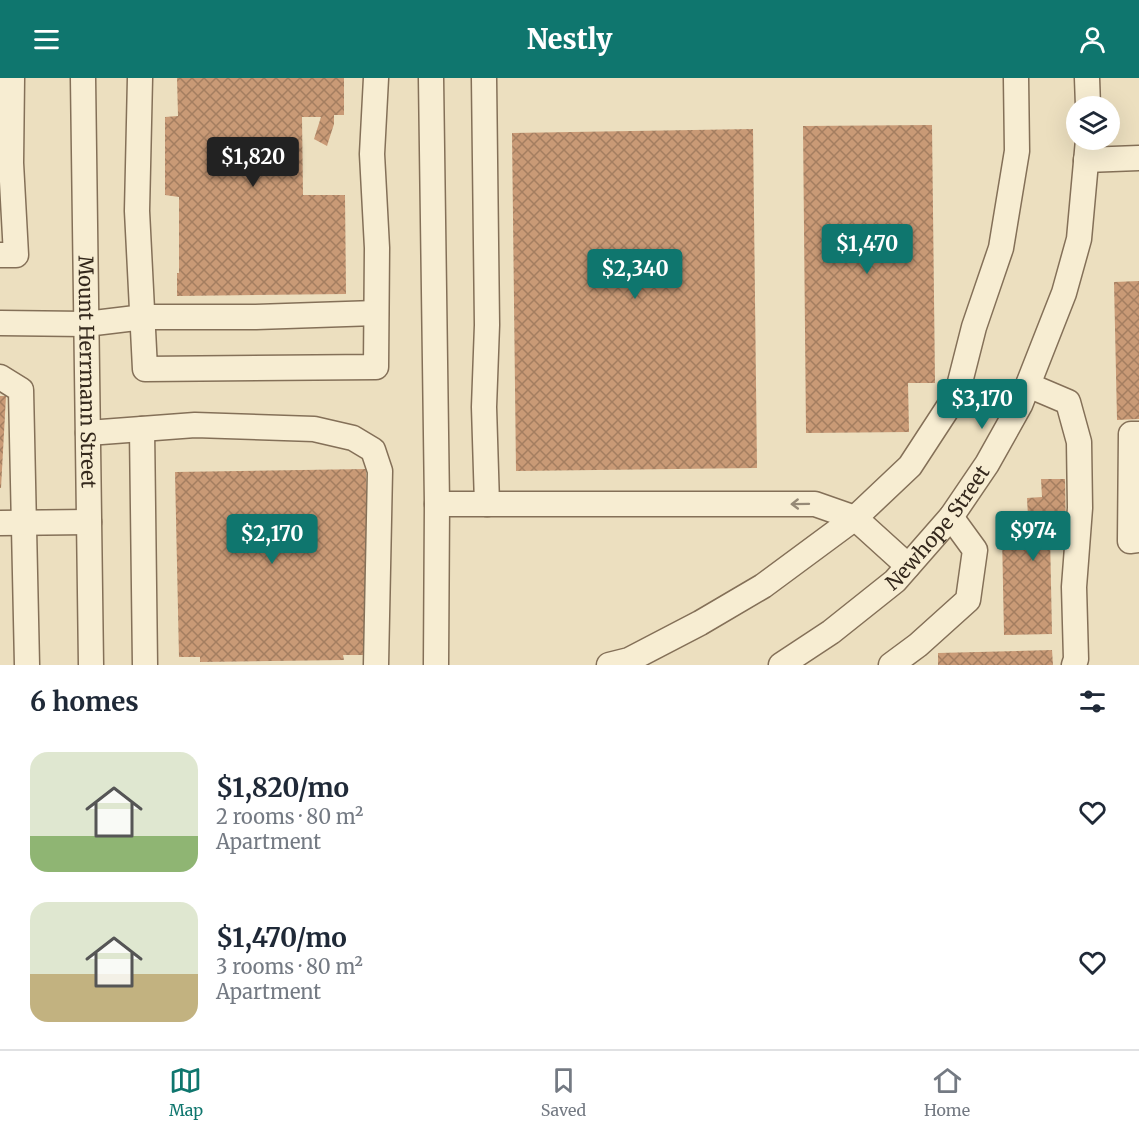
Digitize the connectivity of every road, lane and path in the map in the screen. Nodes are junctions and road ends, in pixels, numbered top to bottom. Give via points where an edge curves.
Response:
1 (12, 78) edge
2 (83, 78) edge
3 (140, 78) edge
4 (376, 78) edge
5 (431, 78) edge
6 (483, 78) edge
7 (1016, 78) edge
8 (1088, 78) edge
9 (1088, 96) edge
10 (1087, 150) edge
11 (1139, 158) edge
12 (0, 255) edge
13 (376, 313) junction
14 (144, 317) junction
15 (0, 324) edge
16 (86, 324) junction
17 (0, 377) edge
18 (1028, 385) junction
19 (142, 429) junction
20 (88, 433) junction
21 (1139, 434) edge
22 (437, 504) junction
23 (487, 504) junction
24 (951, 517) junction
25 (855, 518) junction
26 (89, 522) junction
27 (12, 523) edge
28 (1139, 540) edge
29 (908, 566) junction
30 (796, 661) edge
31 (27, 665) edge
32 (91, 665) edge
33 (145, 665) edge
34 (376, 665) edge
35 (436, 665) edge
36 (609, 665) edge
37 (891, 665) edge
38 (1074, 665) edge

1 - 12 street via 16,255
2 - 16 street, Mount Herrmann Street
3 - 14 street via 137,211
4 - 13 street via 372,154
5 - 22 street
6 - 23 street
7 - 25 street via 1017,151 1001,248 974,327 957,394 910,466
8 - 9 street
10 - 11 street
10 - 18 street, Newhope Street via 1079,239 1064,293
13 - 14 street
13 - 14 street via 376,367 145,369
14 - 16 street
15 - 16 street
16 - 20 street, Mount Herrmann Street
17 - 27 street via 21,390
18 - 24 street, Newhope Street via 987,464
18 - 38 street via 1068,402 1079,442
19 - 20 street
19 - 33 street
19 - 34 street via 195,425 314,429 353,438 373,450 380,471
20 - 26 street, Mount Herrmann Street
21 - 28 street via 1131,434 1130,542
22 - 23 street
22 - 35 street
25 -> 23 street via 815,504
24 - 29 street, Newhope Street
24 - 37 street via 975,550 968,600
25 - 29 street
25 - 36 street via 763,586 629,660
26 - 27 street
26 - 32 street, Mount Herrmann Street
27 - 31 street
29 - 30 street, Newhope Street

